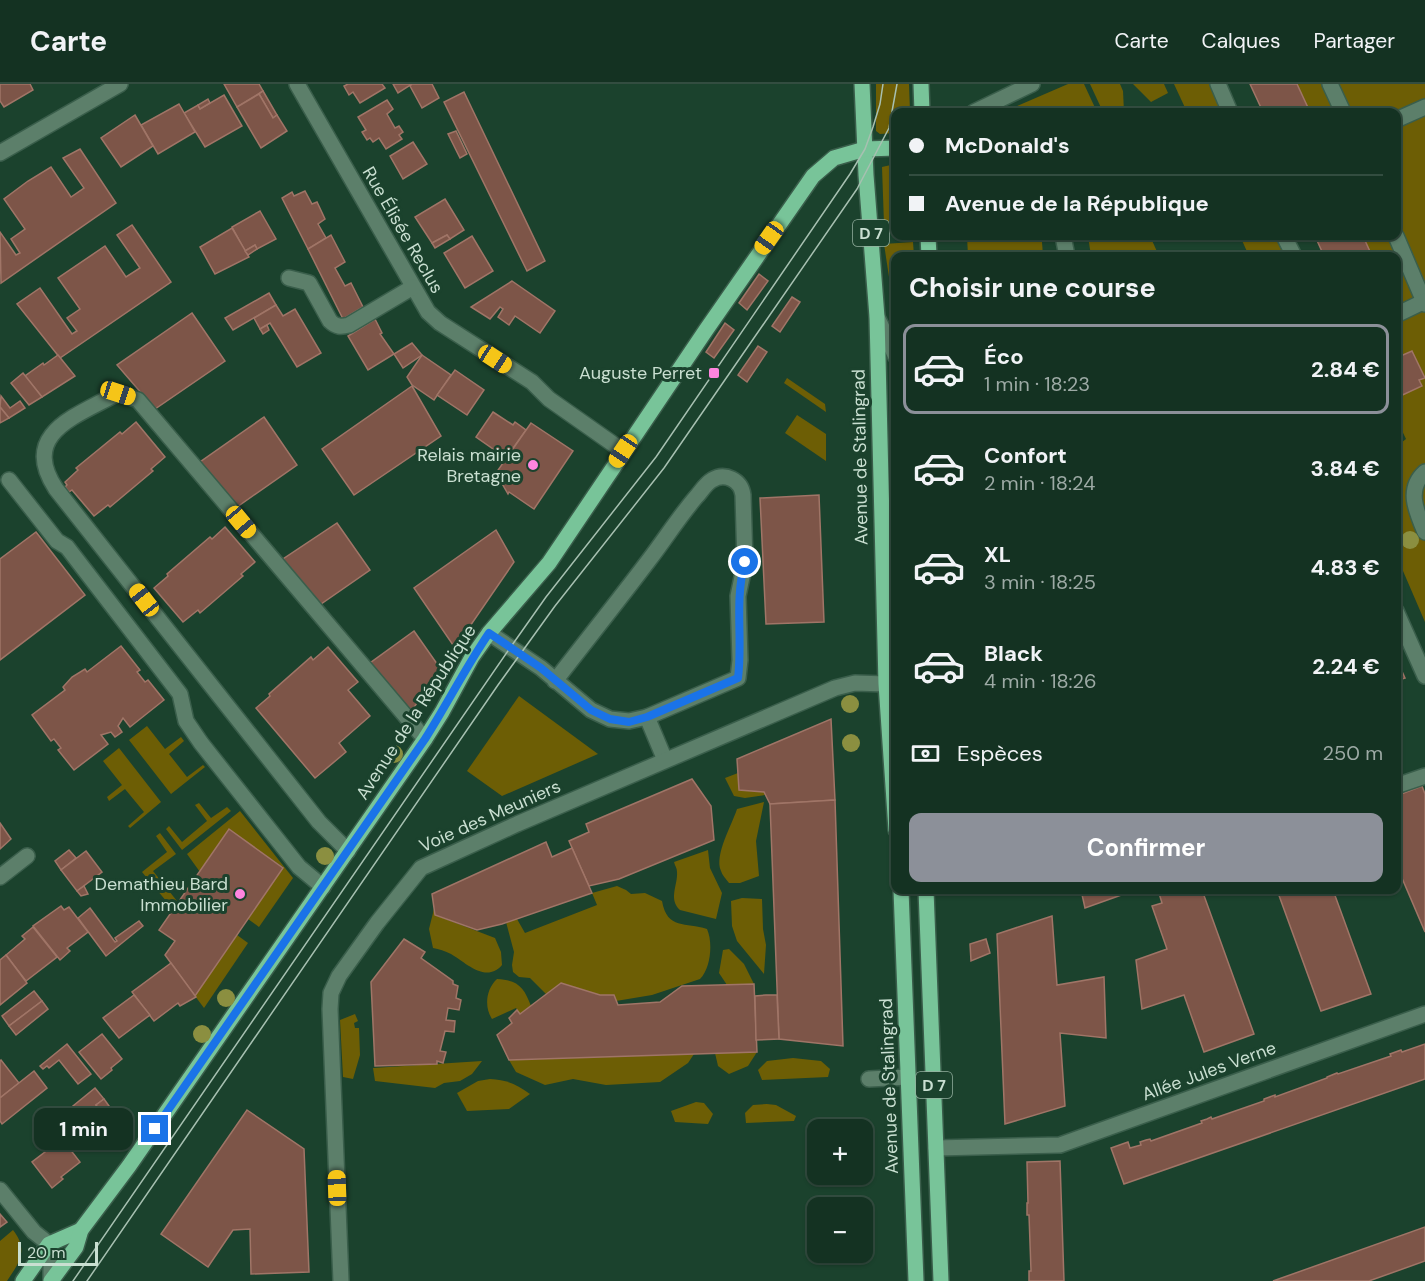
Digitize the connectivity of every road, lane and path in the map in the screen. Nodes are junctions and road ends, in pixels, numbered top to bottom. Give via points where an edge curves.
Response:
1 (120, 84) edge
2 (297, 84) edge
3 (862, 84) edge
4 (921, 84) edge
5 (1032, 84) edge
6 (1218, 84) edge
7 (1330, 84) edge
8 (1425, 107) edge
9 (922, 108) edge
10 (982, 108) edge
11 (1228, 108) edge
12 (1340, 108) edge
13 (1401, 118) edge
14 (891, 148) edge
15 (865, 149) junction
16 (0, 153) edge
17 (1398, 240) edge
18 (290, 278) dead end
19 (413, 287) junction
20 (1425, 302) edge
21 (1401, 313) edge
22 (877, 317) junction
23 (891, 346) edge
24 (623, 451) junction
25 (1425, 472) edge
26 (9, 480) dead end
27 (1425, 532) edge
28 (1401, 622) edge
29 (489, 633) junction
30 (1425, 676) edge
31 (555, 681) junction
32 (886, 684) junction
33 (647, 717) junction
34 (425, 739) junction
35 (891, 757) edge
36 (665, 760) junction
37 (1425, 776) edge
38 (1401, 784) edge
39 (348, 851) junction
40 (27, 856) dead end
41 (0, 877) edge
42 (322, 887) junction
43 (901, 894) edge
44 (926, 894) edge
45 (1425, 1014) edge
46 (908, 1077) junction
47 (869, 1079) dead end
48 (936, 1148) junction
49 (0, 1190) edge
50 (81, 1230) junction
51 (49, 1244) junction
52 (23, 1281) edge
53 (51, 1281) edge
54 (340, 1281) edge
55 (916, 1281) edge
56 (941, 1281) edge

1 - 16 street
2 - 19 street, Rue Élisée Reclus
3 - 15 main road, Avenue de Stalingrad / D 7
4 - 9 main road
5 - 10 street
6 - 11 street
7 - 12 street
8 - 13 street
14 - 15 main road, Avenue de la République
15 - 22 main road, Avenue de Stalingrad / D 7
15 - 24 main road, Avenue de la République via 834,158 813,176
17 - 20 street
18 - 19 street via 309,283 330,321 342,327
19 - 24 street, Rue Élisée Reclus via 440,323 532,382 549,399
20 - 21 street
22 - 23 street
22 - 32 main road, Avenue de Stalingrad / D 7
24 - 29 main road, Avenue de la République via 549,562
25 - 27 street via 1416,480 1414,495
26 - 42 street via 57,542 67,547 180,694 186,721 208,753 299,867
28 - 30 street
29 - 31 street
29 - 34 main road, Avenue de la République
31 - 33 street via 591,710 610,719 629,722
31 - 33 street via 705,487 720,477 732,479 741,486 743,495 745,562 738,596 738,678
32 - 35 main road, Avenue de Stalingrad / D 7
32 - 36 street, Voie des Meuniers via 855,683 835,688
33 - 36 street
34 - 39 main road, Avenue de la République
34 - 39 street via 138,400 118,393 53,432 45,446 44,461 56,489 319,822
36 - 54 street, Voie des Meuniers via 421,868 339,976 331,993 330,1009
37 - 38 street
39 - 42 main road, Avenue de la République
40 - 41 street
42 - 50 main road, Avenue de la République
43 - 46 main road, Avenue de Stalingrad / D 7
44 - 48 main road, D 7
45 - 48 street, Allée Jules Verne via 1060,1145
46 - 47 street
46 - 55 main road, Avenue de Stalingrad / D 7
48 - 56 main road, D 7
49 - 51 street via 34,1232
50 - 51 main road, Avenue de la République
50 - 53 main road, Avenue de la République via 76,1246
51 - 52 main road
51 - 53 street

